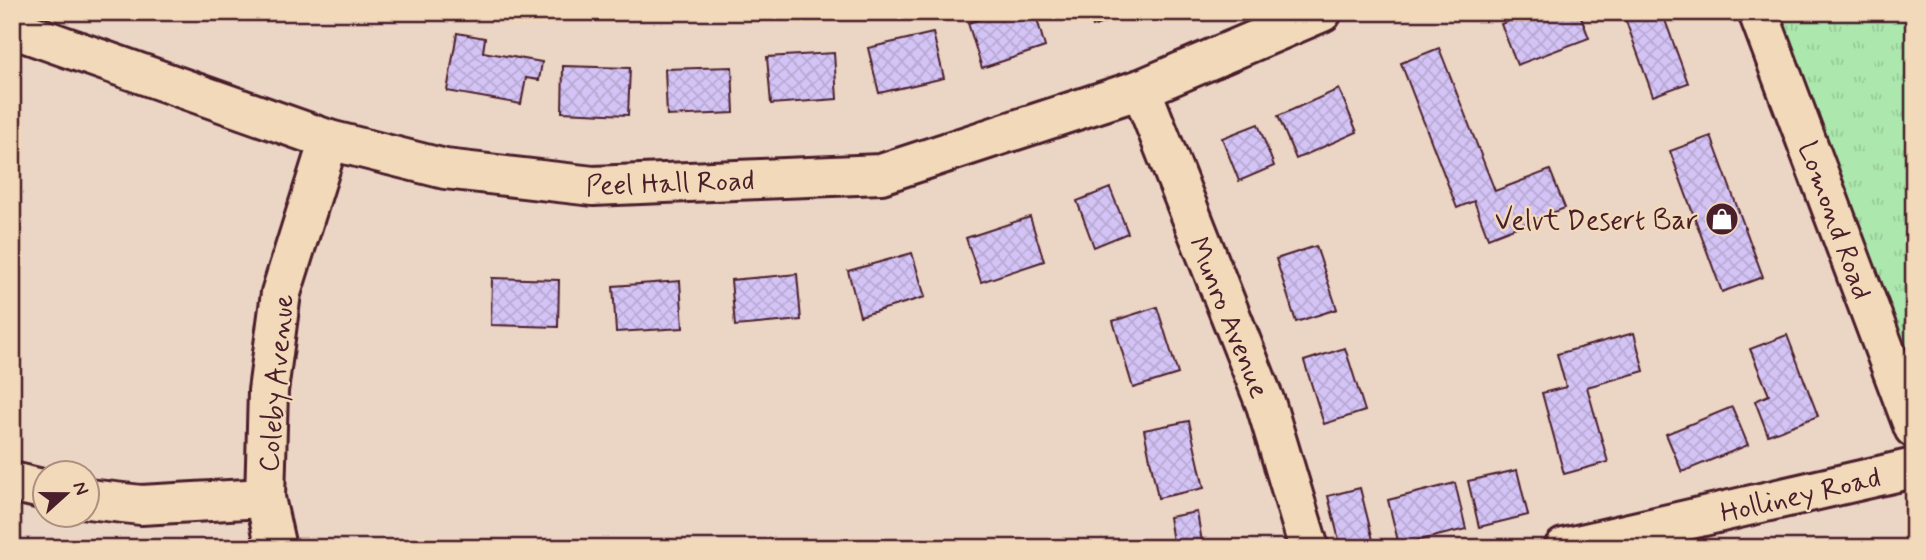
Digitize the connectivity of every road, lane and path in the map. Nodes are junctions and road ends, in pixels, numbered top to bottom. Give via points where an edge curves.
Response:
1 (1322, 12) edge
2 (1758, 12) edge
3 (12, 28) edge
4 (1141, 89) junction
5 (329, 140) junction
6 (1914, 428) edge
7 (1914, 468) edge
8 (12, 482) edge
9 (32, 487) edge
10 (265, 498) junction
11 (102, 501) edge
12 (276, 548) edge
13 (1309, 548) edge
14 (1564, 548) edge

1 - 4 street, Peel Hall Road
2 - 6 street, Lomond Road
3 - 5 street, Peel Hall Road
4 - 5 street, Peel Hall Road via 881,174 593,186 445,169
4 - 13 street, Munro Avenue via 1266,405
5 - 10 street, Coleby Avenue via 281,293 268,391
7 - 14 street, Holliney Road
8 - 9 street
10 - 11 street via 141,505
10 - 12 street, Coleby Avenue

